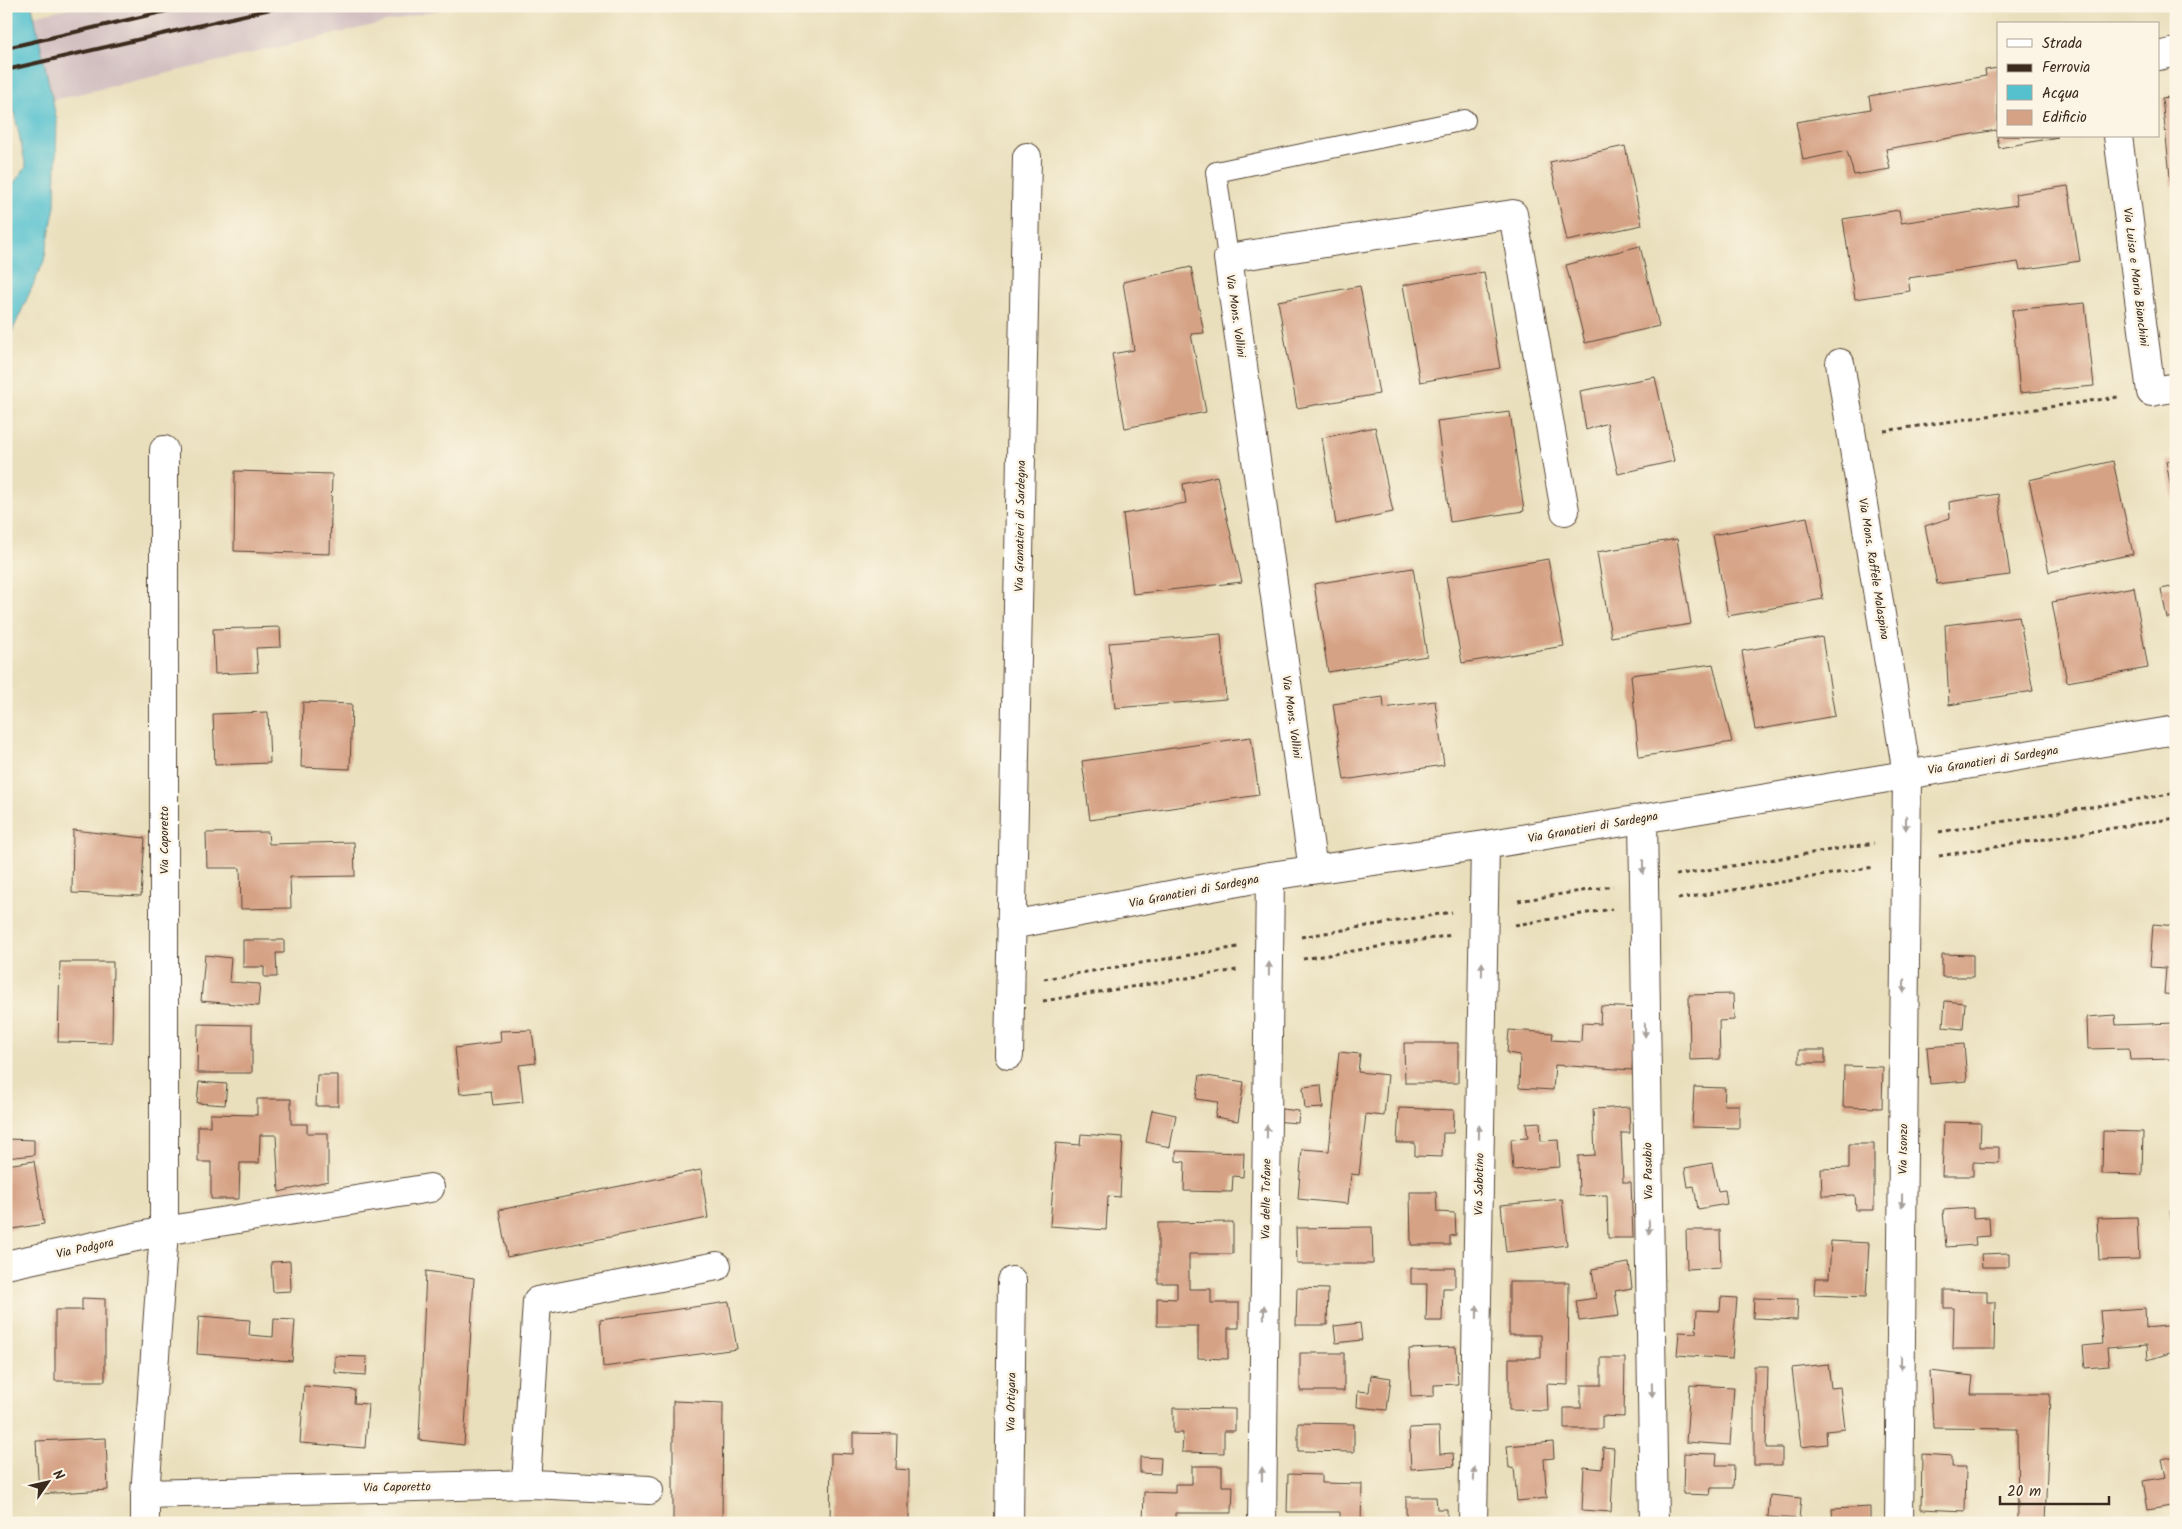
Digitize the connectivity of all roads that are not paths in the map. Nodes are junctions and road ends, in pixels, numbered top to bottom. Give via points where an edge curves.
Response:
1 (2176, 52) edge
2 (2160, 56) edge
3 (1465, 120) dead end
4 (2118, 138) edge
5 (1028, 157) dead end
6 (1228, 258) junction
7 (1840, 363) dead end
8 (2163, 390) edge
9 (164, 450) dead end
10 (1565, 511) dead end
11 (2176, 730) edge
12 (1907, 774) junction
13 (1643, 819) junction
14 (1484, 846) junction
15 (1313, 870) junction
16 (1270, 876) junction
17 (1011, 925) junction
18 (1009, 1055) dead end
19 (430, 1188) dead end
20 (164, 1231) junction
21 (6, 1265) edge
22 (717, 1266) dead end
23 (1012, 1281) dead end
24 (526, 1484) junction
25 (649, 1490) dead end
26 (145, 1494) junction
27 (145, 1523) edge
28 (1010, 1523) edge
29 (1262, 1523) edge
30 (1473, 1523) edge
31 (1654, 1523) edge
32 (1899, 1523) edge

1 - 2 street
3 - 6 lane via 1216,172
4 - 8 street, Via Luisa e Maria Bianchini
5 - 17 street, Via Granatieri di Sardegna
6 - 10 street, Via Mons. Vollini via 1513,214
6 - 15 street, Via Mons. Vollini
7 - 12 street, Via Mons. Raffele Malaspina
9 - 20 street, Via Caporetto
11 - 12 street, Via Granatieri di Sardegna
12 - 13 street, Via Granatieri di Sardegna
12 -> 32 street, Via Isonzo
13 - 14 street, Via Granatieri di Sardegna
13 -> 31 street, Via Pasubio
14 - 15 street, Via Granatieri di Sardegna
30 -> 14 street, Via Sabotino
15 - 16 street, Via Granatieri di Sardegna
16 - 17 street, Via Granatieri di Sardegna
29 -> 16 street, Via delle Tofane
17 - 18 street, Via Granatieri di Sardegna
19 - 20 street
20 - 21 street, Via Podgora
20 - 26 street, Via Caporetto
22 - 24 street via 537,1301
23 - 28 street, Via Ortigara
24 - 25 street, Via Caporetto
24 - 26 street, Via Caporetto
26 - 27 street, Via Caporetto

